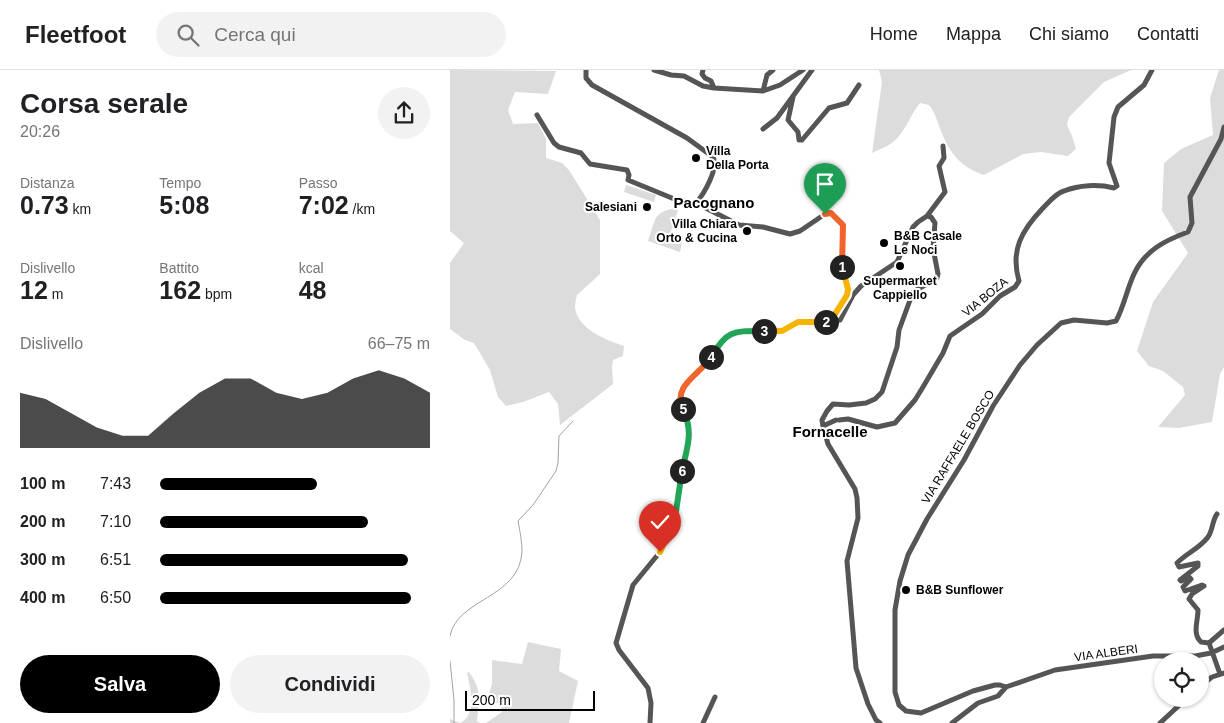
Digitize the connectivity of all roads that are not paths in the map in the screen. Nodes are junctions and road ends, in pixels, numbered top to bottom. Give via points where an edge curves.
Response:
1 (586, 70) edge
2 (654, 70) edge
3 (703, 70) edge
4 (773, 70) edge
5 (803, 70) edge
6 (812, 70) edge
7 (1152, 70) edge
8 (859, 85) dead end
9 (714, 88) junction
10 (763, 92) junction
11 (793, 97) junction
12 (538, 115) dead end
13 (1224, 127) edge
14 (764, 129) dead end
15 (942, 146) dead end
16 (696, 202) junction
17 (927, 216) junction
18 (830, 322) junction
19 (823, 426) junction
20 (1217, 514) dead end
21 (1224, 630) edge
22 (1208, 642) junction
23 (1224, 647) edge
24 (1211, 654) junction
25 (1222, 673) edge
26 (1209, 678) edge
27 (1006, 687) junction
28 (715, 697) dead end
29 (1177, 707) edge
30 (650, 723) edge
31 (703, 723) edge
32 (880, 723) edge
33 (952, 723) edge
34 (1160, 723) edge

1 - 16 street via 586,78 592,85 713,156 715,171
2 - 9 street via 684,76
3 - 9 street via 702,74
4 - 10 street via 767,76
5 - 10 street
6 - 11 street
7 - 19 street, VIA BOZA via 1144,84 1118,107 1114,116 1109,163 1116,186 1062,191 1039,212 1025,230 1018,248 1017,284 950,336 915,400 895,423 877,427 848,419
8 - 11 street via 847,103 829,108 802,140 788,120
9 - 10 street
11 - 14 street via 778,118
12 - 16 street via 559,147 581,153 590,164 627,170 628,180 684,204
13 - 27 street, VIA RAFFAELE BOSCO via 1221,139 1190,197 1192,223 1188,232 1151,252 1135,272 1116,321 1074,320 1061,323 1037,345 993,406 908,555 895,610 895,692 899,705 906,711 921,713 973,691 1000,684
15 - 17 street via 944,158 939,166 945,192
16 - 18 street via 740,225 790,234 825,214 831,213 837,218 843,225 841,259 848,289
17 - 18 street via 913,227 896,262 861,286 840,320
17 - 19 street via 931,216 935,223 933,248 938,274 914,292 899,330 897,347 882,392 866,403 833,404 826,410
18 - 30 street via 798,322 782,331 732,332 719,344 706,366 680,391 679,400 689,423 689,438 675,518 660,552 633,585 616,643 648,688
19 - 32 street via 828,444 857,498 858,518 847,561 856,668 868,704
20 - 22 street via 1210,535 1177,563 1179,567 1198,563 1180,580 1191,579 1183,587 1185,591 1204,585 1190,599 1198,610 1198,639
21 - 22 street
22 - 24 street
23 - 24 street
24 - 25 street
24 - 27 street, VIA ALBERI via 1153,656 1067,668
25 - 26 street
27 - 33 street via 998,696 978,703
28 - 31 street
29 - 34 street

